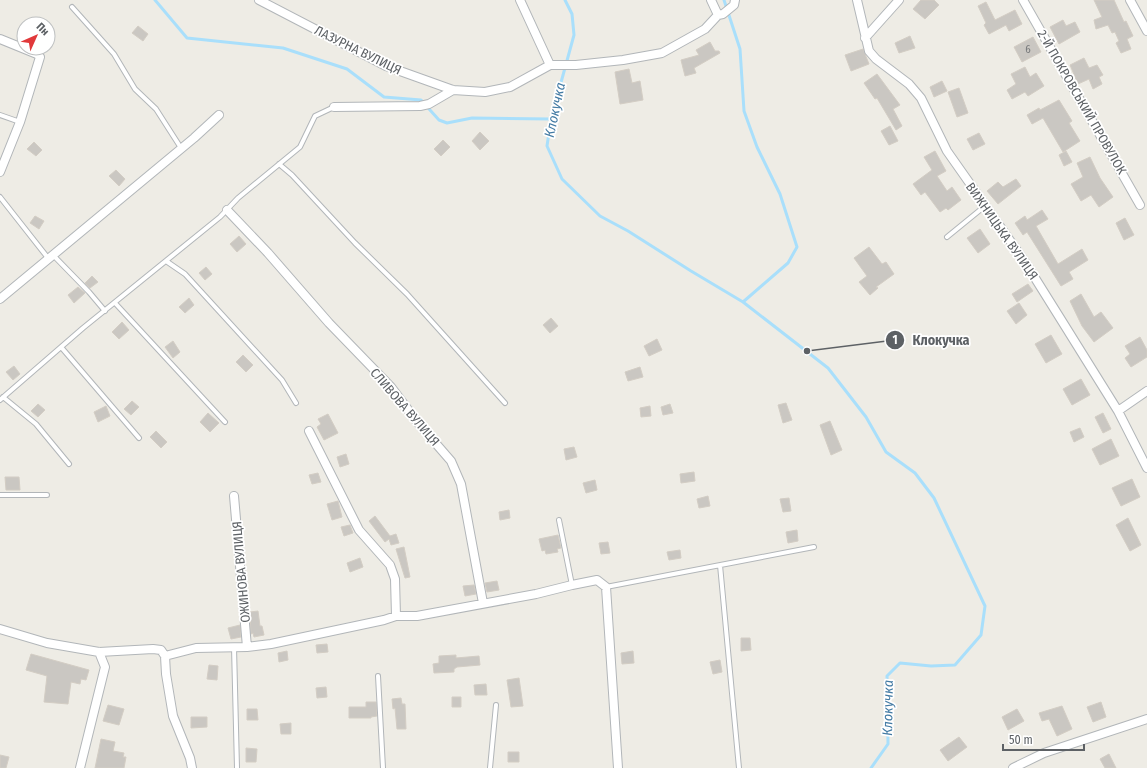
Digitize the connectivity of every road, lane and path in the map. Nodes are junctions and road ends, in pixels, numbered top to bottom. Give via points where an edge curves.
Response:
1 (259, 0) edge
2 (520, 0) edge
3 (711, 0) edge
4 (857, 0) edge
5 (899, 0) edge
6 (1023, 0) edge
7 (1130, 0) edge
8 (734, 2) edge
9 (72, 7) dead end
10 (720, 14) junction
11 (1147, 31) edge
12 (865, 38) junction
13 (0, 39) edge
14 (550, 65) junction
15 (453, 90) junction
16 (334, 107) joint
17 (219, 115) dead end
18 (0, 116) edge
19 (20, 122) junction
20 (181, 148) junction
21 (279, 164) junction
22 (0, 172) edge
23 (0, 197) edge
24 (1140, 205) dead end
25 (985, 206) junction
26 (227, 210) junction
27 (947, 237) dead end
28 (51, 256) junction
29 (166, 261) junction
30 (0, 299) edge
31 (115, 303) junction
32 (105, 311) junction
33 (61, 347) junction
34 (1147, 391) edge
35 (2, 398) edge
36 (296, 403) dead end
37 (505, 403) dead end
38 (1118, 411) junction
39 (225, 422) dead end
40 (309, 431) dead end
41 (140, 438) dead end
42 (69, 464) dead end
43 (1147, 468) edge
44 (0, 495) edge
45 (47, 495) dead end
46 (234, 496) dead end
47 (559, 520) dead end
48 (814, 547) dead end
49 (720, 565) junction
50 (572, 584) junction
51 (606, 586) junction
52 (483, 603) junction
53 (396, 616) junction
54 (0, 629) edge
55 (234, 647) junction
56 (247, 647) junction
57 (98, 652) junction
58 (165, 656) junction
59 (378, 676) dead end
60 (496, 705) dead end
61 (1147, 720) edge
62 (80, 768) edge
63 (192, 768) edge
64 (237, 768) edge
65 (383, 768) edge
66 (490, 768) edge
67 (618, 768) edge
68 (739, 768) edge
69 (1013, 768) edge

1 - 15 street, ЛАЗУРНА ВУЛИЦЯ via 386,66
2 - 14 street
3 - 10 street
4 - 12 street, ВИЖНИЦЬКА ВУЛИЦЯ
5 - 12 street
6 - 24 street, 2-Й ПОКРОВСЬКИЙ ПРОВУЛОК
7 - 11 street
8 - 10 street, ЛАЗУРНА ВУЛИЦЯ
9 - 20 lane via 114,54 135,89 156,109
10 - 14 street, ЛАЗУРНА ВУЛИЦЯ via 705,30 662,53 623,60
12 - 25 street, ВИЖНИЦЬКА ВУЛИЦЯ via 869,50 876,59 909,84 921,98 947,151
13 - 19 street via 40,57
14 - 15 street, ЛАЗУРНА ВУЛИЦЯ via 510,87 484,92
15 - 16 street via 429,104 420,106
16 - 21 lane via 315,116 300,147
17 - 20 street
18 - 19 lane
19 - 22 street
20 - 28 street
21 - 26 lane
21 - 37 lane via 407,294
23 - 28 lane
25 - 27 lane
25 - 38 street, ВИЖНИЦЬКА ВУЛИЦЯ via 1025,262
26 - 29 lane
26 - 52 street, СЛИВОВА ВУЛИЦЯ via 329,323 391,386 418,423 451,461 461,484
28 - 30 street
28 - 32 lane
29 - 31 lane
29 - 36 lane via 185,274 282,380
31 - 32 lane
31 - 39 lane
32 - 33 lane
33 - 35 lane
33 - 41 lane
34 - 38 street
35 - 42 lane via 36,424
38 - 43 street, ВИЖНИЦЬКА ВУЛИЦЯ
40 - 53 street via 359,530 390,565 395,579
44 - 45 lane
46 - 56 street, ОЖИНОВА ВУЛИЦЯ
47 - 50 lane
48 - 49 lane
49 - 51 lane
49 - 68 lane
50 - 51 street via 597,580
50 - 52 street via 536,594
51 - 67 street
52 - 53 street via 417,616
53 - 56 street via 282,642
54 - 57 street via 47,643
55 - 56 street
55 - 58 street via 196,648
55 - 64 lane
57 - 58 street via 153,649 161,650
57 - 62 street via 105,667
58 - 63 street via 172,710
59 - 65 lane
60 - 66 lane
61 - 69 street via 1044,753

